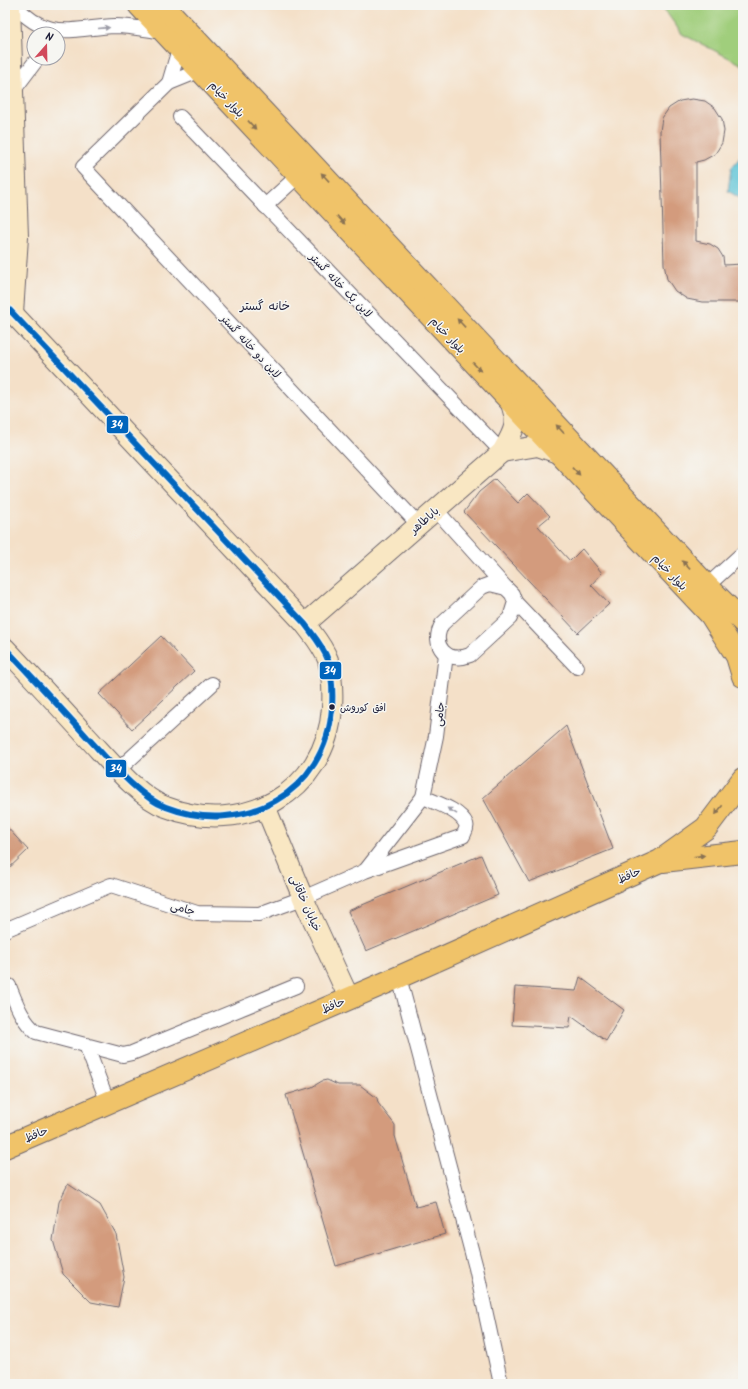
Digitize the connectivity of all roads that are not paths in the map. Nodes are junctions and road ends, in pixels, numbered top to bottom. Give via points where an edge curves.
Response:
1 (10, 5) edge
2 (15, 5) edge
3 (139, 5) edge
4 (164, 5) edge
5 (40, 26) edge
6 (164, 32) junction
7 (66, 33) edge
8 (179, 49) junction
9 (32, 66) edge
10 (201, 70) junction
11 (169, 83) junction
12 (13, 90) junction
13 (180, 118) dead end
14 (300, 175) junction
15 (265, 206) junction
16 (9, 309) edge
17 (510, 401) junction
18 (502, 452) junction
19 (558, 453) junction
20 (436, 510) junction
21 (419, 525) junction
22 (743, 553) edge
23 (707, 586) junction
24 (506, 588) junction
25 (515, 602) junction
26 (743, 622) edge
27 (305, 624) junction
28 (5, 648) edge
29 (446, 654) junction
30 (577, 667) dead end
31 (743, 676) edge
32 (212, 684) dead end
33 (118, 770) junction
34 (743, 779) edge
35 (423, 797) junction
36 (265, 806) junction
37 (743, 852) edge
38 (660, 861) junction
39 (365, 871) junction
40 (303, 898) junction
41 (5, 930) edge
42 (399, 977) junction
43 (9, 986) dead end
44 (296, 986) dead end
45 (349, 998) junction
46 (86, 1045) junction
47 (108, 1103) junction
48 (5, 1147) edge
49 (501, 1384) edge

1 - 12 street
2 - 5 street via 26,18
3 - 6 main road, بلوار خیام
23 -> 4 main road, بلوار خیام
7 -> 6 street via 117,26
6 - 8 main road, بلوار خیام
8 - 10 main road, بلوار خیام
8 - 11 street
9 - 12 street
10 - 11 street
10 -> 14 main road, بلوار خیام
11 - 21 street, لاین دو خانه گستر via 83,168
12 - 16 street via 18,237
13 - 15 street, لاین یک خانه گستر
14 - 15 street
14 -> 17 main road, بلوار خیام
15 - 18 street, لاین یک خانه گستر
16 - 27 street
17 - 18 street, باباطاهر via 516,415 513,430
17 - 19 main road, بلوار خیام
18 - 19 street via 538,446
18 - 20 street, باباطاهر
19 -> 31 main road, بلوار خیام via 711,615 737,656
20 - 21 street, باباطاهر
20 - 24 street
21 - 27 street, باباطاهر
22 - 23 street
23 - 26 main road, بلوار خیام
24 - 25 street
24 - 29 street via 490,584 482,587 442,624 438,631 438,640 440,648
25 - 29 street via 510,618 470,654 454,658
25 - 30 street
27 - 36 street via 328,659 333,699 329,729 318,759 302,780 292,791
28 - 33 street
29 - 35 street, جامی via 436,736
32 - 33 street
33 - 36 street via 144,794 164,807 183,812 220,816 249,812
34 -> 38 main road via 706,828
35 - 39 street, جامی
39 -> 35 street, جامی via 462,836 466,824 460,816
36 - 40 street, خیابان خاقانی
38 -> 37 main road
38 - 42 main road, حافظ
39 - 40 street, جامی
40 - 41 street, جامی via 259,914 197,913 111,885
40 - 45 street, خیابان خاقانی
42 - 45 main road, حافظ
42 - 49 street via 476,1268
43 - 46 street via 28,1026 36,1032
44 - 46 street via 132,1053 123,1055
45 - 47 main road, حافظ
46 - 47 street
47 - 48 main road, حافظ

